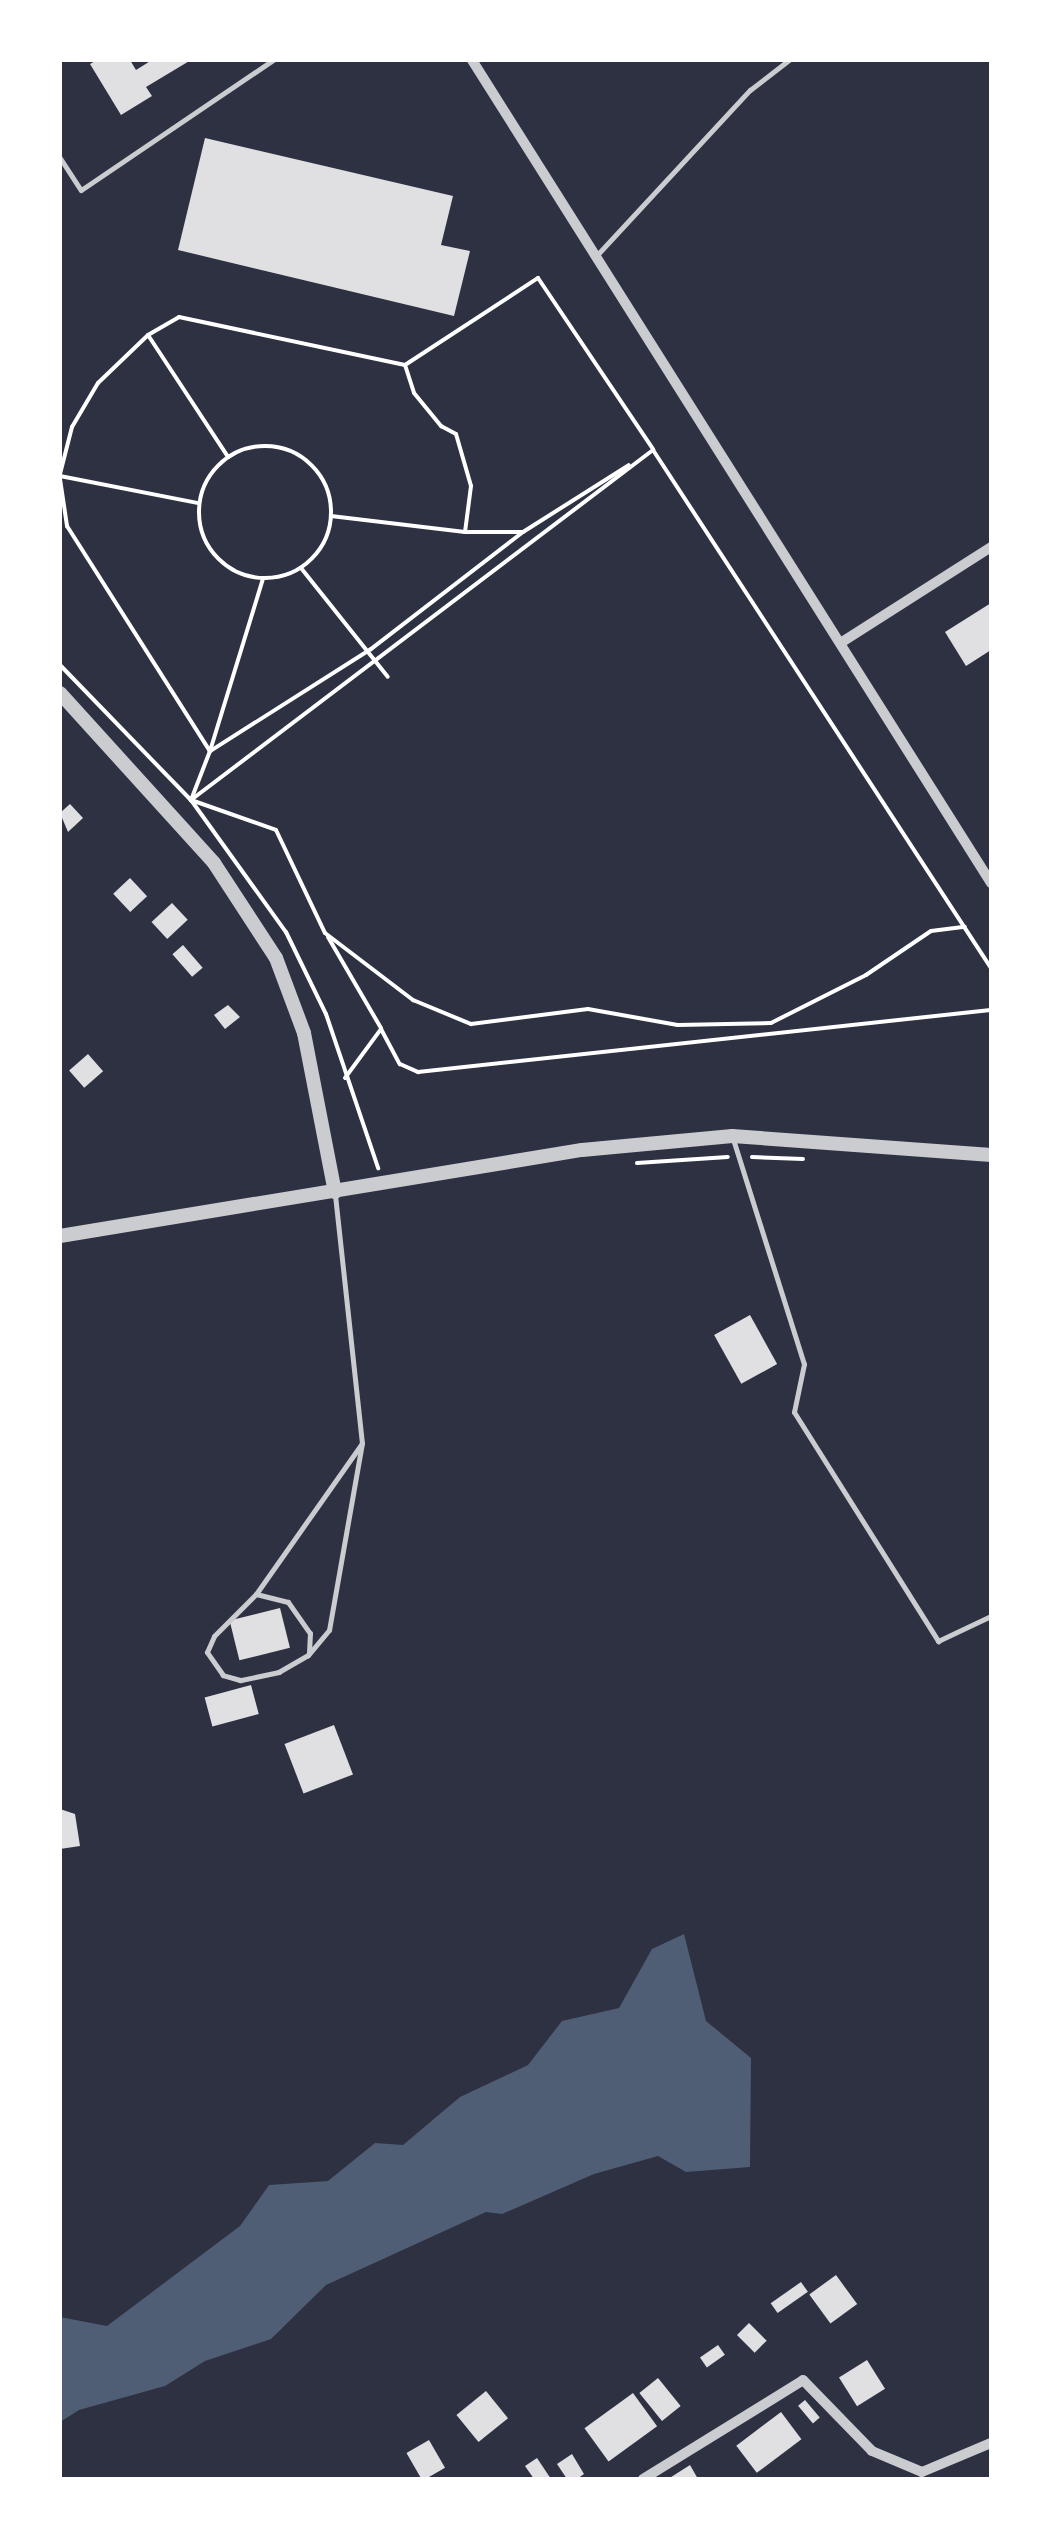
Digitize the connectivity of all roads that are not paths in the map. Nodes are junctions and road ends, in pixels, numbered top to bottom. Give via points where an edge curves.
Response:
1 (273, 60) edge
2 (472, 60) edge
3 (790, 60) edge
4 (60, 158) edge
5 (597, 255) junction
6 (991, 547) edge
7 (842, 642) junction
8 (60, 694) edge
9 (991, 883) edge
10 (732, 1136) junction
11 (991, 1154) edge
12 (335, 1192) junction
13 (60, 1236) edge
14 (362, 1443) junction
15 (256, 1594) junction
16 (991, 1616) edge
17 (308, 1655) junction
18 (991, 2444) edge
19 (642, 2479) edge

1 - 4 lane via 81,190
2 - 5 street
3 - 5 lane via 750,90
5 - 7 street
6 - 7 street
7 - 9 street
8 - 12 street via 214,863 276,958 304,1033
10 - 11 street
10 - 12 street via 582,1150
10 - 16 lane via 804,1364 794,1412 938,1642
12 - 13 street
12 - 14 lane
14 - 15 lane
14 - 17 lane via 330,1630
15 - 17 lane via 288,1602 310,1633
15 - 17 lane via 214,1636 207,1652 212,1662 240,1680 279,1672
18 - 19 street via 922,2472 872,2451 804,2380

